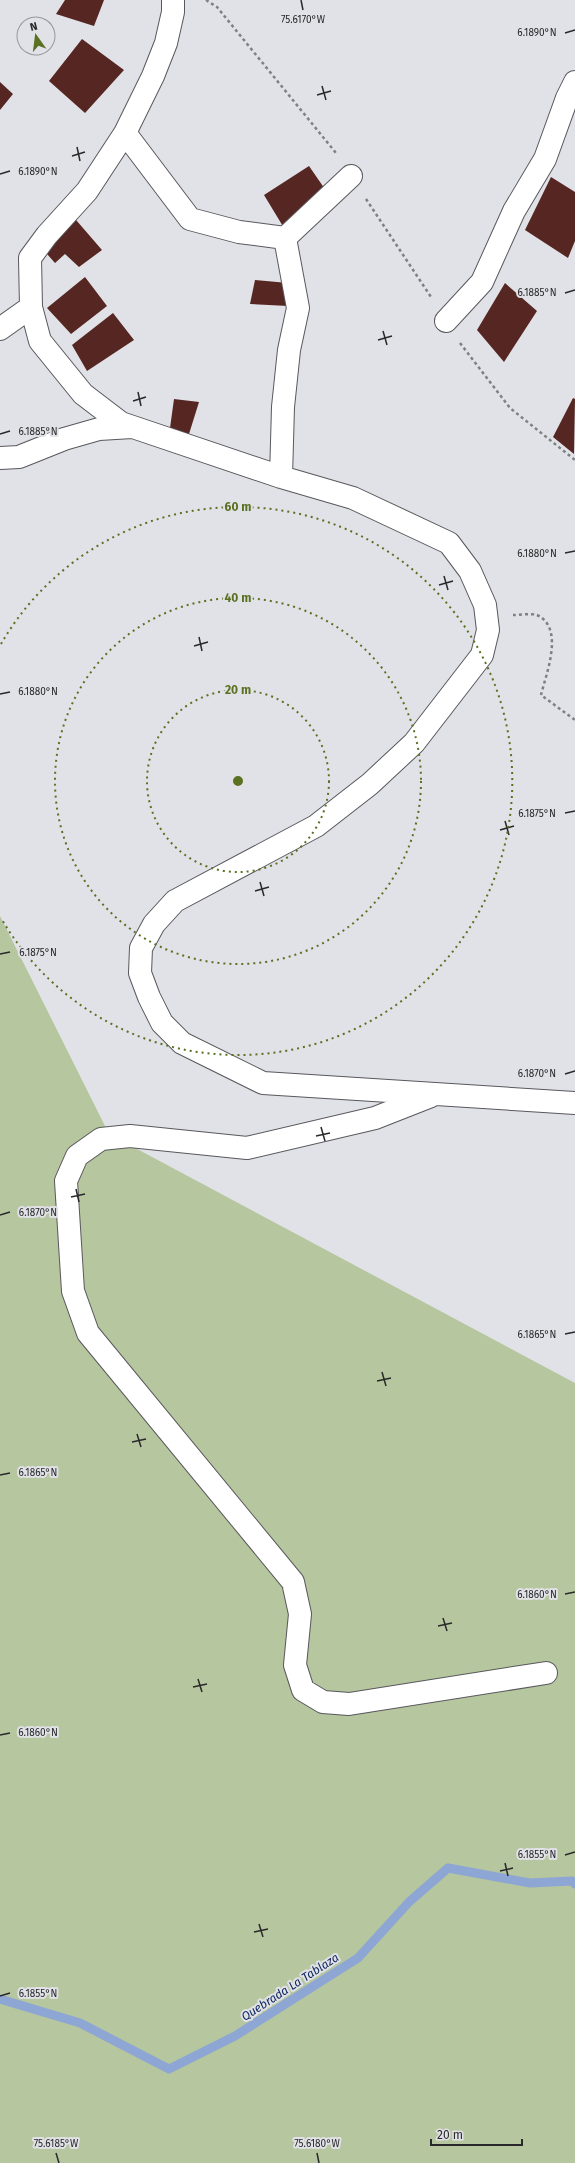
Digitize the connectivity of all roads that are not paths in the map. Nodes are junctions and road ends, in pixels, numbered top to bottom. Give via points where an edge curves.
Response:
1 (173, 0) edge
2 (575, 82) edge
3 (125, 133) junction
4 (351, 176) road end
5 (285, 238) junction
6 (31, 307) junction
7 (446, 320) road end
8 (0, 329) edge
9 (134, 427) junction
10 (0, 458) edge
11 (281, 477) junction
12 (438, 1094) junction
13 (575, 1103) edge
14 (546, 1673) dead end

1 - 3 street via 174,12 166,43
2 - 7 street via 545,159 514,211 482,282
3 - 5 street via 190,219 239,232
3 - 6 street via 87,191 30,258
4 - 5 street
5 - 11 street via 298,308 289,350 283,407
6 - 8 street
6 - 9 street via 40,341 83,394 120,422
9 - 10 street via 99,429 64,439 19,457
9 - 11 street
11 - 12 street via 353,498 449,543 470,571 485,605 488,630 482,655 414,743 370,784 316,826 175,901 154,924 141,948 140,973 162,1023 182,1043 263,1083
12 - 13 street
12 - 14 street via 375,1118 247,1148 130,1136 101,1139 77,1156 66,1181 72,1291 88,1333 293,1582 300,1614 295,1665 303,1690 323,1702 349,1704

